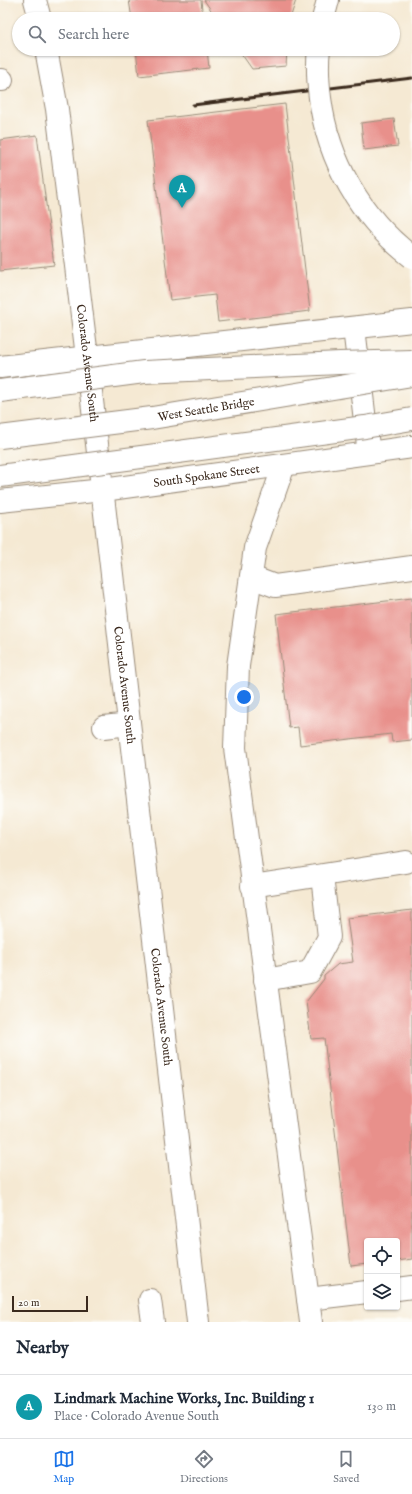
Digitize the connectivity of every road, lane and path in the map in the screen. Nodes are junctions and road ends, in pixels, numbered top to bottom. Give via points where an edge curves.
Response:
1 (35, 0) edge
2 (328, 0) edge
3 (38, 12) edge
4 (325, 12) edge
5 (47, 56) edge
6 (319, 56) edge
7 (412, 257) edge
8 (412, 321) edge
9 (354, 328) junction
10 (87, 357) junction
11 (412, 361) edge
12 (0, 367) edge
13 (412, 375) edge
14 (0, 392) edge
15 (412, 419) edge
16 (412, 427) edge
17 (365, 428) junction
18 (0, 437) edge
19 (412, 447) edge
20 (369, 453) junction
21 (284, 465) junction
22 (0, 476) edge
23 (102, 490) junction
24 (0, 501) edge
25 (412, 567) edge
26 (251, 577) junction
27 (129, 724) junction
28 (104, 727) dead end
29 (406, 862) dead end
30 (322, 876) junction
31 (252, 886) junction
32 (265, 980) junction
33 (412, 1287) edge
34 (400, 1289) edge
35 (364, 1292) edge
36 (308, 1299) junction
37 (150, 1300) dead end
38 (153, 1322) edge
39 (198, 1322) edge
40 (311, 1322) edge

1 - 3 main road
2 - 4 main road
5 - 10 main road, Colorado Avenue South via 57,109
6 - 7 main road, bridge via 318,85 322,116 330,146 342,174 377,226
8 - 9 main road
9 - 10 main road
9 - 20 main road
10 - 12 main road
10 - 23 main road, Colorado Avenue South
11 - 14 main road, bridge via 144,372
13 - 18 main road, West Seattle Bridge, bridge via 152,418
15 - 17 main road, bridge
16 - 17 main road, bridge
17 - 22 main road, bridge
19 - 20 main road, South Spokane Street
20 - 21 main road, South Spokane Street
21 - 23 main road, South Spokane Street
21 - 26 main road via 255,548
23 - 24 main road, South Spokane Street
23 - 27 main road, Colorado Avenue South
25 - 26 main road via 274,586
26 - 31 main road via 238,666 234,748
27 - 28 main road
27 - 39 main road, Colorado Avenue South
29 - 30 main road
30 - 31 main road
30 - 32 main road via 329,937 310,972
31 - 32 main road
32 - 36 main road
33 - 34 main road
35 - 36 main road
36 - 40 main road
37 - 38 main road

